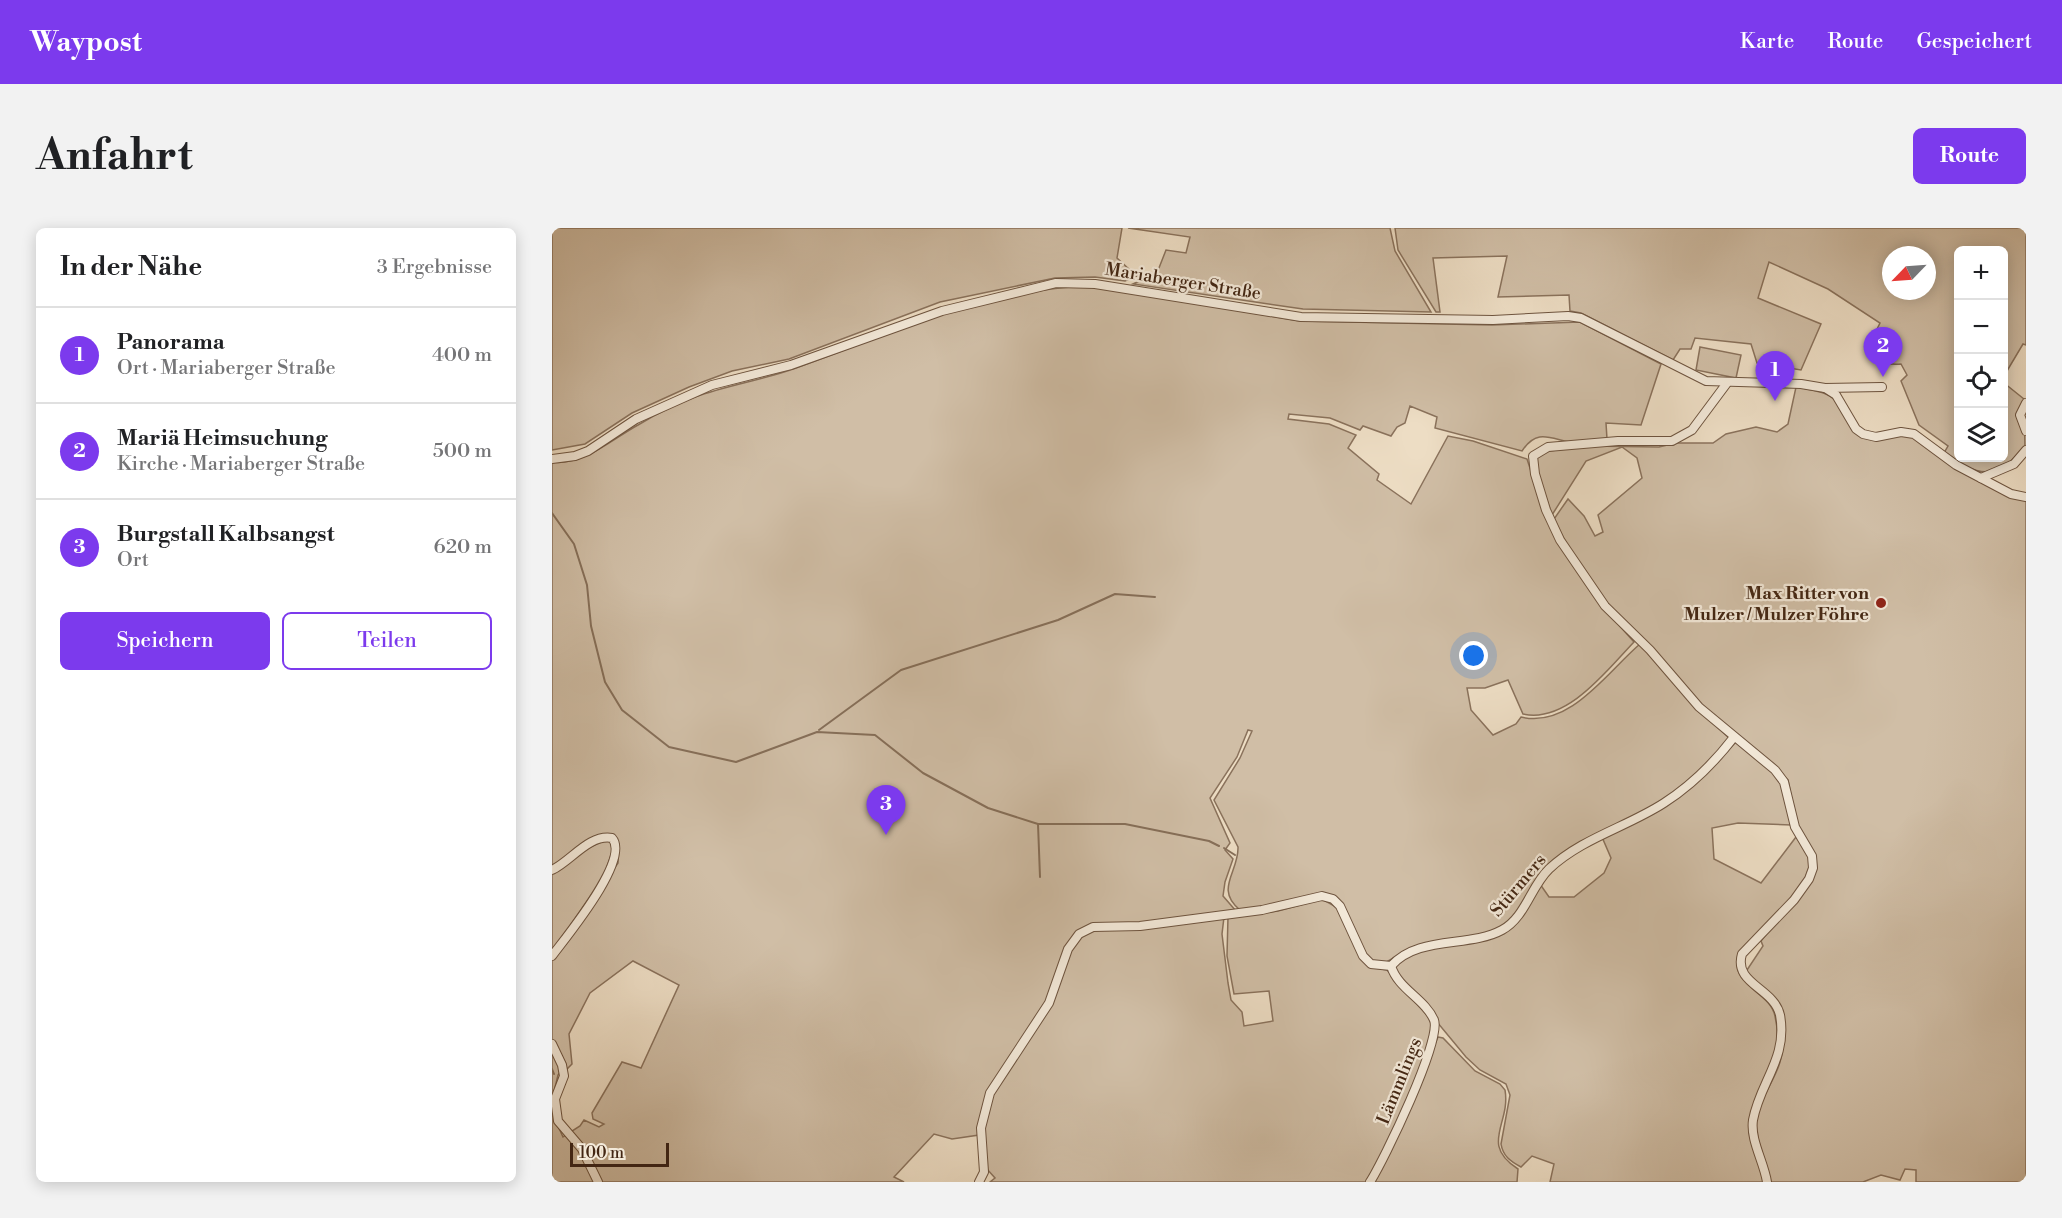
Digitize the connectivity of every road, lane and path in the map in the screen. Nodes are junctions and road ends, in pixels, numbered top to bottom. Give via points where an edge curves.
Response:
1 (1727, 383) junction
2 (1882, 387) dead end
3 (1825, 388) junction
4 (2026, 403) edge
5 (2026, 431) edge
6 (2026, 450) edge
7 (552, 459) edge
8 (1981, 478) junction
9 (2026, 497) edge
10 (1735, 738) junction
11 (552, 870) edge
12 (552, 956) edge
13 (1391, 966) junction
14 (552, 1044) edge
15 (598, 1182) edge
16 (979, 1182) edge
17 (1370, 1182) edge
18 (1767, 1182) edge

1 - 3 street, Mariaberger Straße
1 - 7 street, Mariaberger Straße via 1706,381 1686,373 1581,318 1569,316 1493,320 1301,317 1095,284 1056,283 942,311 791,365 712,386 636,420 588,451
1 - 10 street via 1692,430 1672,441 1548,447 1533,456 1534,474 1546,510 1577,567 1605,606 1699,707
2 - 3 street, Mariaberger Straße
3 - 8 street via 1836,395 1863,434 1914,434
4 - 5 street via 2020,415
6 - 8 street via 2014,464
8 - 9 street via 2011,494
10 - 13 street, Stürmers via 1711,766 1663,804 1559,860 1514,920 1500,932 1429,947 1398,958
10 - 18 street via 1784,782 1795,827 1814,862 1805,886 1742,954 1740,963 1743,974 1773,999 1780,1016 1778,1061 1753,1123
11 - 12 street via 602,838 612,838 616,843 606,878
13 - 16 street via 1371,964 1363,956 1341,906 1322,896 1262,910 1140,926 1093,927 1079,934 1068,949 1049,1003 990,1093 981,1128 984,1172
13 - 17 street, Lämmlings via 1436,1026 1432,1046
14 - 15 street via 564,1076 554,1110 558,1121 582,1149

